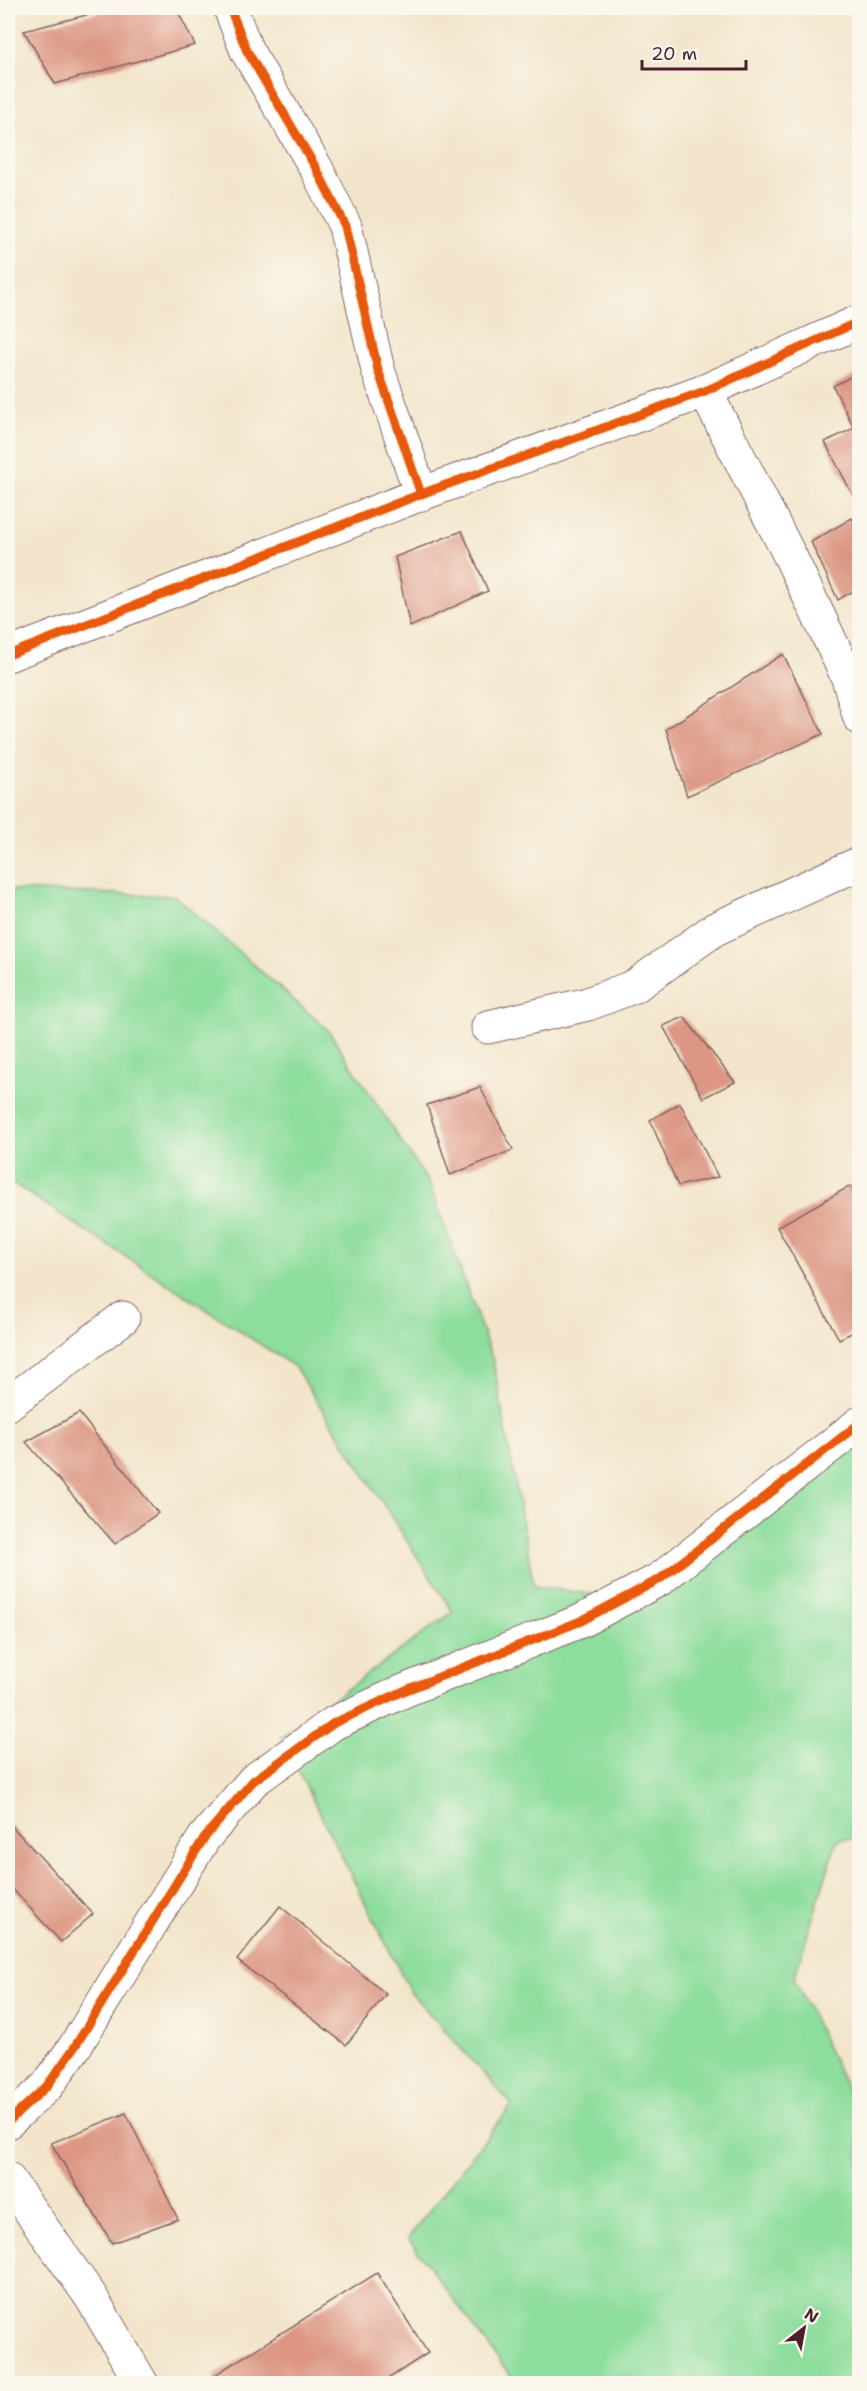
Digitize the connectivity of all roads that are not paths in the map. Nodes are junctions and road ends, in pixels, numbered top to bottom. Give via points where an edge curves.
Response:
1 (230, 8) edge
2 (860, 321) edge
3 (705, 391) junction
4 (422, 494) junction
5 (8, 655) edge
6 (860, 718) edge
7 (860, 863) edge
8 (488, 1027) dead end
9 (123, 1318) dead end
10 (8, 1404) edge
11 (860, 1423) edge
12 (8, 2122) edge
13 (8, 2179) edge
14 (142, 2384) edge

1 - 4 street via 247,51 316,168 345,226 378,370
2 - 3 street
3 - 4 street
3 - 6 street via 848,678
4 - 5 street
7 - 8 street via 715,929 635,986 588,1004
9 - 10 street
11 - 12 street via 660,1579 581,1621 405,1690 334,1723 254,1781 204,1838 68,2058 47,2086
13 - 14 street via 91,2297

